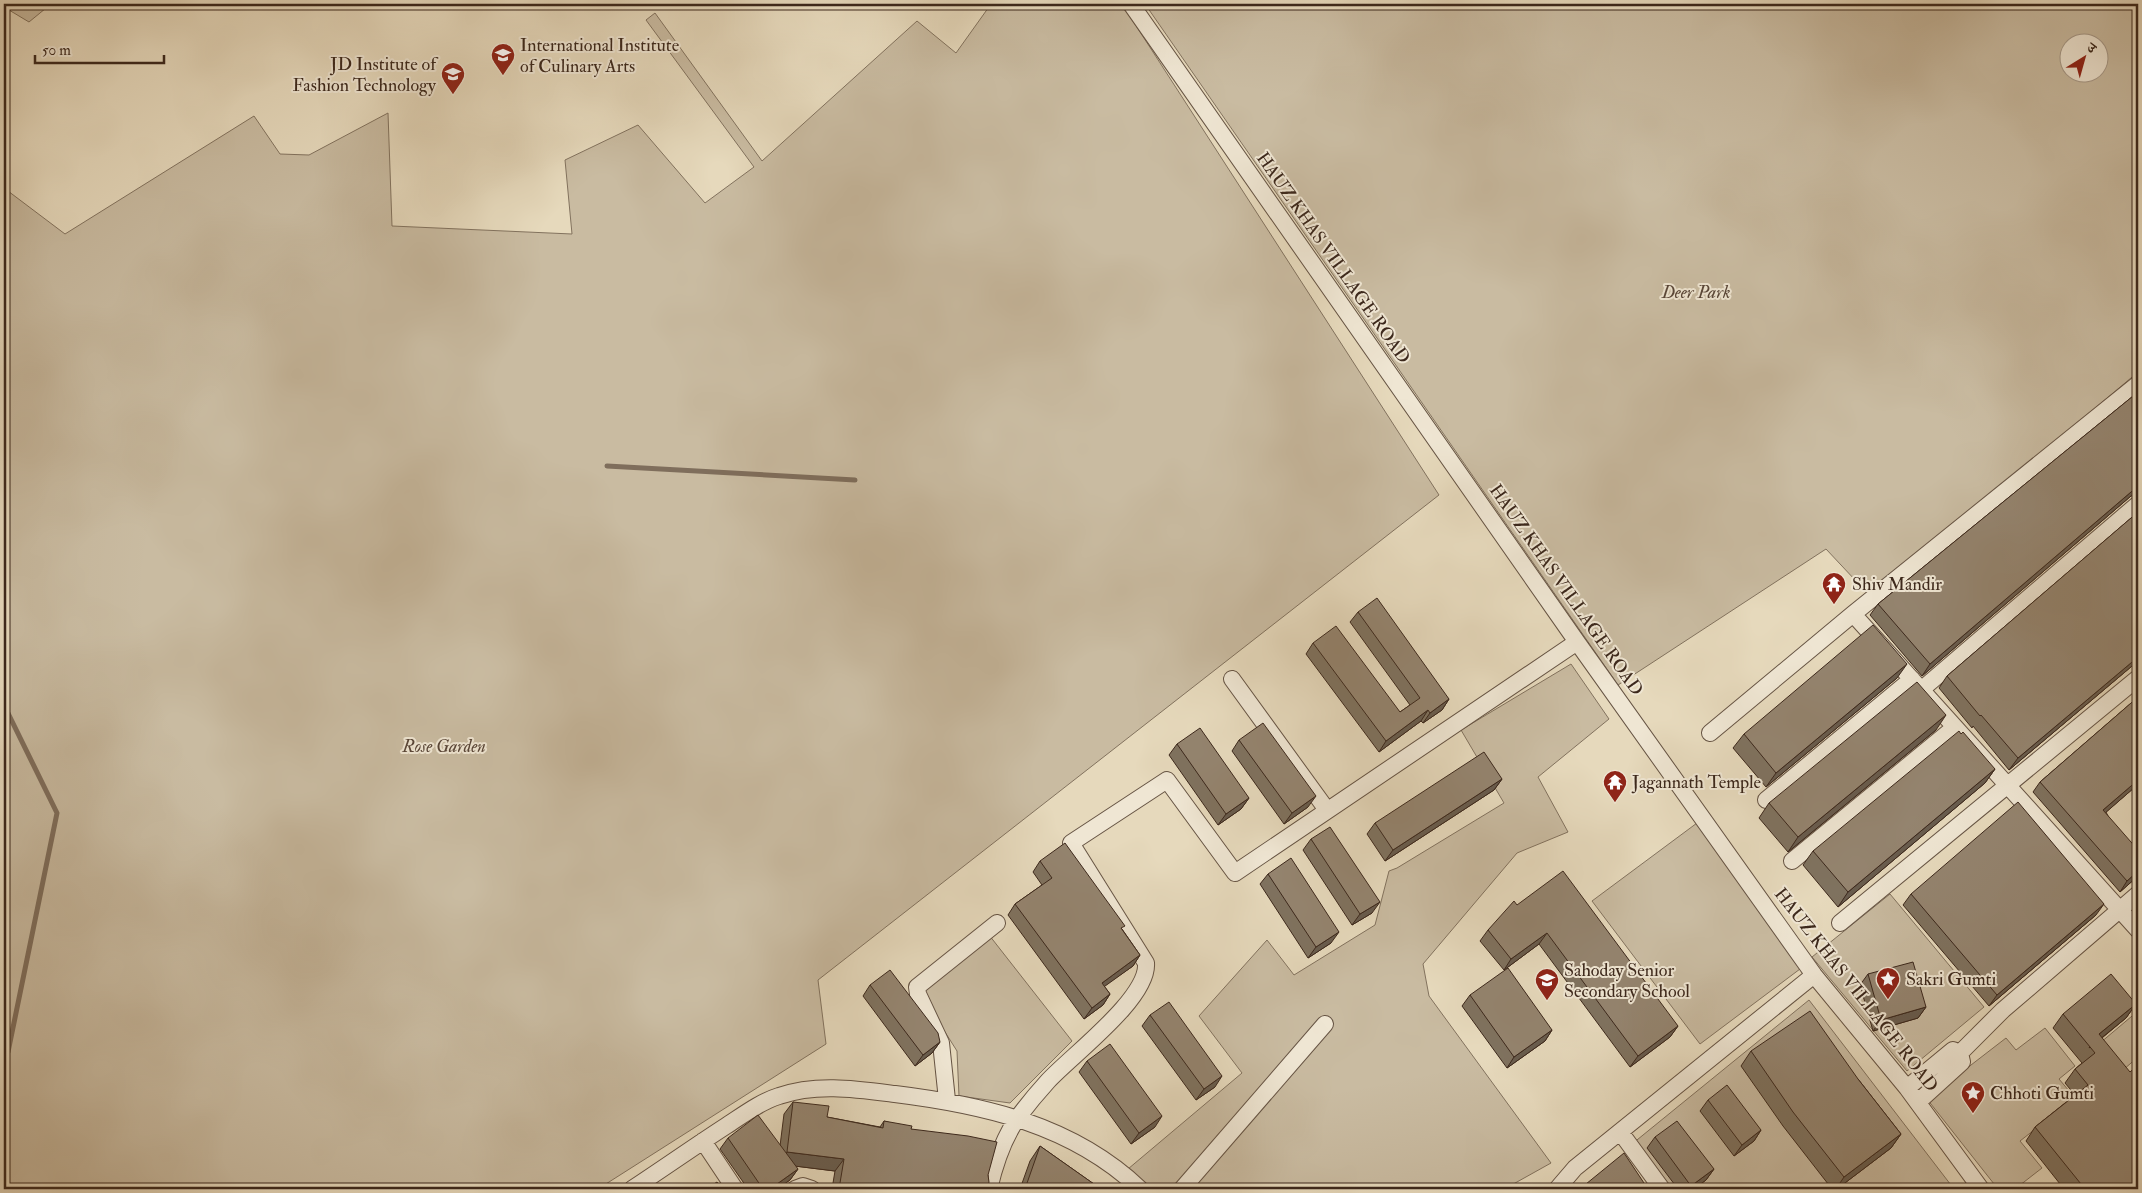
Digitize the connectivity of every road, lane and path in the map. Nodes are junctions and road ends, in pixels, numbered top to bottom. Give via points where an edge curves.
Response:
1 (1131, 4) edge
2 (2138, 384) edge
3 (2138, 504) edge
4 (1853, 614) junction
5 (1577, 642) junction
6 (2138, 678) edge
7 (1232, 679) dead end
8 (1916, 684) junction
9 (1955, 727) junction
10 (1710, 733) dead end
11 (2008, 786) junction
12 (1766, 800) dead end
13 (1327, 810) junction
14 (1792, 862) dead end
15 (2138, 894) edge
16 (2120, 910) junction
17 (997, 923) dead end
18 (1840, 923) dead end
19 (2138, 930) edge
20 (1814, 975) junction
21 (1325, 1024) dead end
22 (1960, 1053) junction
23 (1907, 1088) junction
24 (947, 1100) junction
25 (1918, 1102) junction
26 (1018, 1117) junction
27 (1621, 1133) junction
28 (703, 1141) junction
29 (632, 1189) edge
30 (735, 1189) edge
31 (795, 1189) edge
32 (812, 1189) edge
33 (989, 1189) edge
34 (1140, 1189) edge
35 (1182, 1189) edge
36 (1557, 1189) edge
37 (1662, 1189) edge
38 (1981, 1189) edge

1 - 5 street, HAUZ KHAS VILLAGE ROAD
2 - 4 street
3 - 8 street
4 - 8 street
4 - 10 street
5 - 13 street
5 - 20 street, HAUZ KHAS VILLAGE ROAD
6 - 11 street
7 - 13 street
8 - 9 street
8 - 12 street
9 - 11 street
9 - 14 street
11 - 16 street
11 - 18 street
13 - 26 street via 1235,873 1167,780 1071,843 1146,963 1146,974 1123,1008 1048,1081
15 - 16 street
16 - 19 street
16 - 22 street via 2003,1010
17 - 24 street via 917,987 941,1043
20 - 23 street, HAUZ KHAS VILLAGE ROAD
20 - 27 street
21 - 35 street
22 - 23 street via 1953,1050
22 - 25 street via 1962,1062
23 - 25 street, HAUZ KHAS VILLAGE ROAD
24 - 26 street
24 - 28 street via 864,1090 813,1089 778,1096
25 - 38 street, HAUZ KHAS VILLAGE ROAD
26 - 33 street via 998,1154
26 - 34 street via 1071,1139 1099,1156
27 - 36 street via 1576,1168
27 - 37 street
28 - 29 street
28 - 30 street
31 - 32 street via 803,1186

